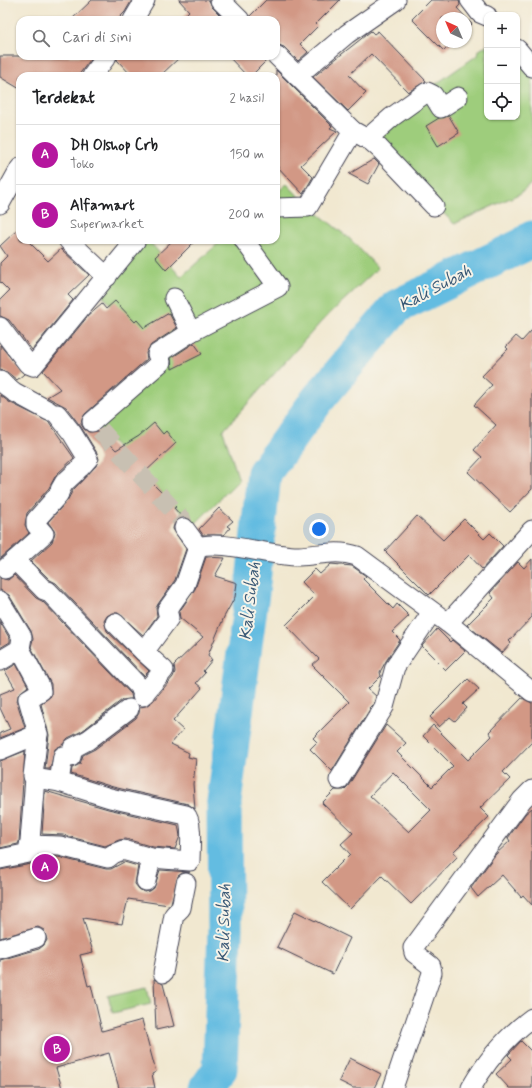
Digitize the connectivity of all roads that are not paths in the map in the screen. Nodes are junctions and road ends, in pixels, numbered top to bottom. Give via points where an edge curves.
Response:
1 (145, 0) edge
2 (220, 0) edge
3 (396, 0) edge
4 (470, 0) edge
5 (484, 15) edge
6 (135, 16) edge
7 (236, 16) edge
8 (520, 53) edge
9 (280, 59) edge
10 (104, 60) edge
11 (532, 67) edge
12 (95, 72) edge
13 (297, 76) junction
14 (458, 97) dead end
15 (360, 135) junction
16 (15, 190) edge
17 (0, 204) edge
18 (434, 206) dead end
19 (280, 208) edge
20 (72, 244) edge
21 (133, 244) edge
22 (247, 244) edge
23 (107, 277) junction
24 (174, 298) dead end
25 (0, 327) edge
26 (191, 332) junction
27 (0, 381) edge
28 (72, 433) junction
29 (184, 528) tunnel mouth
30 (532, 530) edge
31 (207, 546) junction
32 (0, 601) edge
33 (432, 612) junction
34 (115, 623) dead end
35 (448, 623) junction
36 (20, 649) junction
37 (144, 652) junction
38 (0, 661) edge
39 (532, 692) edge
40 (139, 699) junction
41 (38, 734) junction
42 (0, 750) edge
43 (35, 778) junction
44 (339, 780) dead end
45 (59, 782) junction
46 (532, 790) edge
47 (29, 849) junction
48 (151, 858) junction
49 (0, 860) edge
50 (188, 870) junction
51 (146, 881) dead end
52 (36, 938) dead end
53 (0, 949) edge
54 (163, 973) dead end
55 (531, 1022) edge
56 (393, 1088) edge
57 (471, 1088) edge

1 - 6 street
2 - 7 street
3 - 13 street via 347,34
4 - 5 street
8 - 11 street
9 - 13 street
10 - 12 street
13 - 15 street
14 - 15 street via 441,108 433,95 427,92 392,117
15 - 18 street via 379,148
15 - 19 street via 308,207
16 - 17 street
20 - 23 street
21 - 23 street
22 - 26 street via 278,287
23 - 25 street via 33,366 28,364
24 - 26 street
26 - 28 street via 157,354 161,362 96,426 88,420
27 - 28 street via 14,392 53,413
28 - 40 street via 88,459 64,483 56,500 36,520 36,525 44,534 10,564 48,591
29 - 31 street
30 - 35 street
31 - 33 street via 298,556 335,552 358,556
31 - 37 street via 185,585 167,610 169,618
32 - 36 street via 22,637
33 - 35 street
33 - 44 street via 396,667 384,707
34 - 37 street
35 - 39 street
36 - 38 street
36 - 41 street via 40,686 41,691 28,699
37 - 40 street via 164,670
40 - 45 street via 88,740 73,748 71,757 63,756
41 - 42 street
41 - 43 street via 33,776
43 - 45 street
43 - 47 street
45 - 50 street via 110,798 186,815 190,818
46 - 56 street via 413,948 414,953 431,966 432,973
47 - 48 street via 60,846 108,858 123,850
47 - 49 street
48 - 50 street
48 - 51 street
50 - 54 street via 181,908 174,915
52 - 53 street
55 - 57 street via 492,1056

